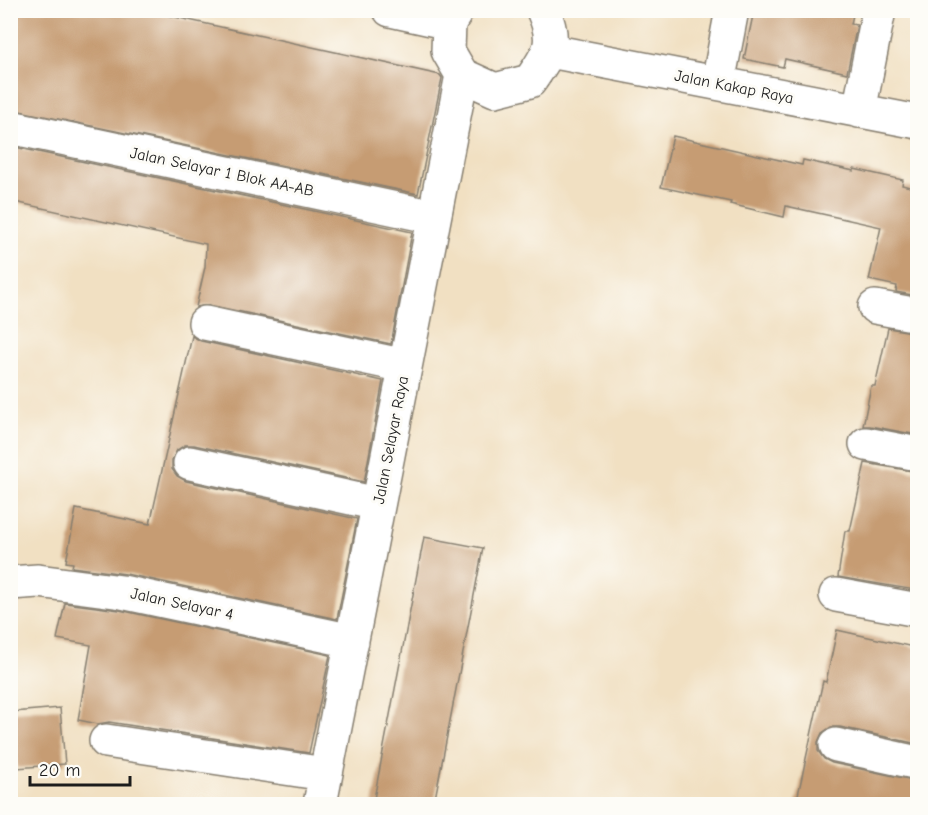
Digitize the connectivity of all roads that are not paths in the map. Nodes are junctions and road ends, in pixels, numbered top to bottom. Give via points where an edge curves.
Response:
1 (390, 10) edge
2 (543, 10) edge
3 (732, 10) edge
4 (879, 10) edge
5 (453, 17) edge
6 (550, 51) junction
7 (462, 75) junction
8 (718, 83) junction
9 (859, 111) junction
10 (918, 122) edge
11 (10, 127) edge
12 (434, 217) junction
13 (875, 307) dead end
14 (918, 315) edge
15 (205, 323) dead end
16 (405, 366) junction
17 (866, 444) dead end
18 (918, 454) edge
19 (190, 463) dead end
20 (378, 504) junction
21 (10, 583) edge
22 (836, 595) dead end
23 (918, 610) edge
24 (352, 641) junction
25 (106, 741) dead end
26 (836, 745) dead end
27 (918, 763) edge
28 (322, 789) edge

1 - 5 street
2 - 6 street via 550,26
3 - 8 street
4 - 9 street
5 - 7 street via 448,51
6 - 7 street via 530,81 495,90
6 - 8 street, Jalan Kakap Raya
7 - 12 street, Jalan Selayar Raya
8 - 9 street, Jalan Kakap Raya
9 - 10 street, Jalan Kakap Raya
11 - 12 street, Jalan Selayar 1 Blok AA-AB
12 - 16 street, Jalan Selayar Raya
13 - 14 street
15 - 16 street
16 - 20 street, Jalan Selayar Raya
17 - 18 street
19 - 20 street
20 - 24 street, Jalan Selayar Raya
21 - 24 street, Jalan Selayar 4 via 38,580 122,592
22 - 23 street
24 - 28 street, Jalan Selayar Raya
25 - 28 street
26 - 27 street

